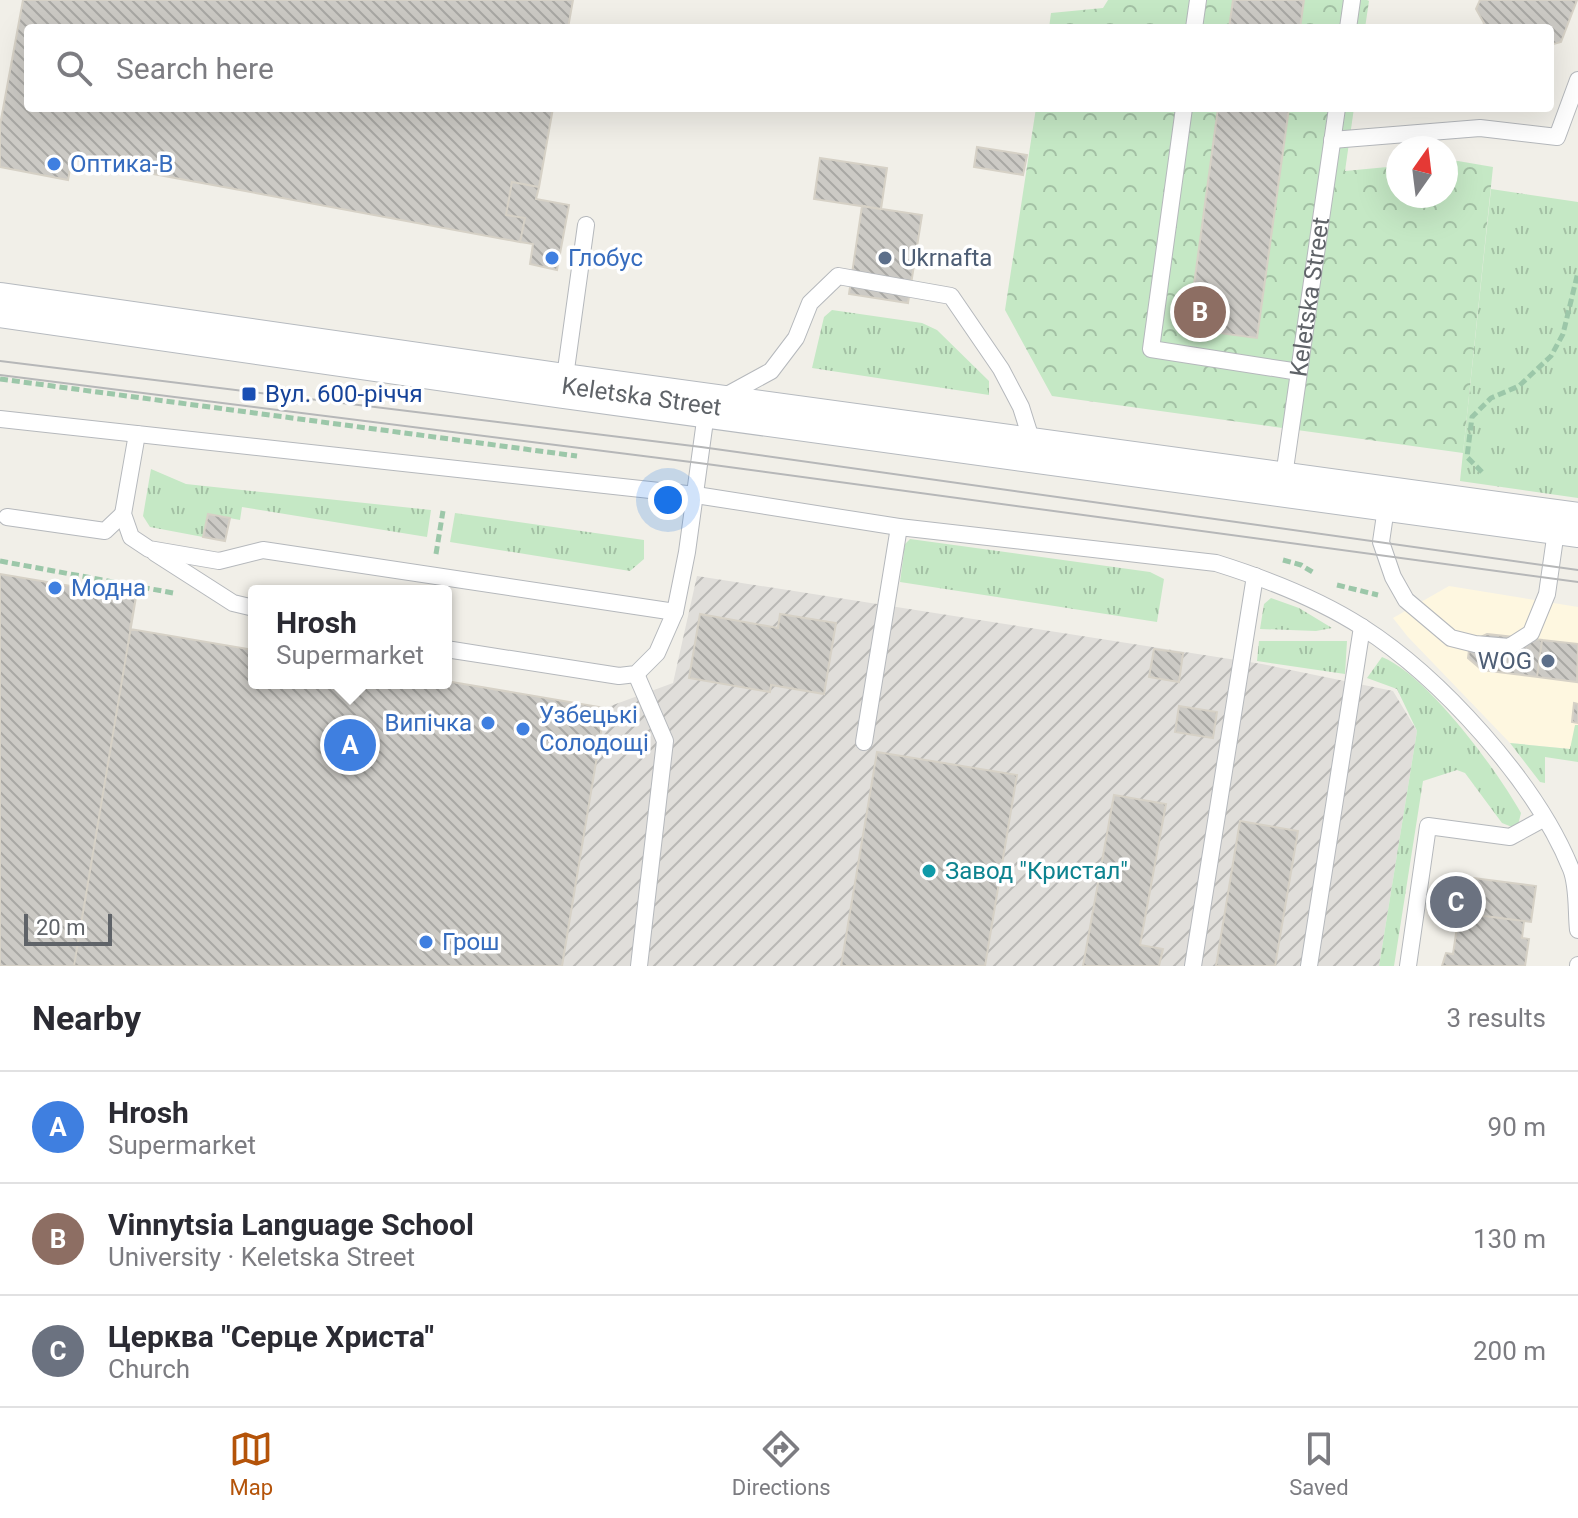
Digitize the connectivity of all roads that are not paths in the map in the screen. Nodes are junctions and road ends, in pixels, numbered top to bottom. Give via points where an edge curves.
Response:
1 (1198, 0) edge
2 (1352, 0) edge
3 (1195, 24) edge
4 (1349, 24) edge
5 (1578, 80) edge
6 (1183, 112) edge
7 (1336, 112) edge
8 (1332, 140) junction
9 (586, 225) dead end
10 (0, 305) edge
11 (1299, 372) junction
12 (564, 386) junction
13 (707, 406) junction
14 (0, 419) edge
15 (137, 434) junction
16 (1034, 451) junction
17 (1282, 485) junction
18 (696, 495) junction
19 (1388, 499) junction
20 (123, 514) junction
21 (7, 517) dead end
22 (1568, 524) edge
23 (899, 527) junction
24 (149, 549) junction
25 (1255, 576) junction
26 (248, 607) edge
27 (675, 612) junction
28 (1362, 627) junction
29 (452, 650) edge
30 (636, 674) junction
31 (864, 742) dead end
32 (1543, 819) junction
33 (1575, 872) edge
34 (1578, 930) edge
35 (639, 966) edge
36 (1193, 966) edge
37 (1309, 966) edge
38 (1408, 966) edge

1 - 3 lane
2 - 4 lane
5 - 8 lane via 1557,137 1480,128
6 - 11 lane via 1151,349
7 - 8 lane, Keletska Street
8 - 11 lane, Keletska Street
9 - 12 lane
10 - 12 main road, Keletska Street
11 - 17 lane, Keletska Street
12 - 13 main road, Keletska Street
13 - 16 main road, Keletska Street
13 - 16 lane via 771,371 796,338 810,303 838,276 951,296 1001,369 1021,407
13 - 18 lane
14 - 15 lane
15 - 18 lane
15 - 20 lane
16 - 17 main road, Keletska Street
17 - 19 main road, Keletska Street
18 - 23 lane
18 - 27 lane
19 - 22 main road, Keletska Street
19 - 22 lane via 1381,542 1406,600 1451,638 1475,644 1509,647 1531,633
20 - 21 lane via 105,531
20 - 24 lane via 131,537
23 - 25 lane via 1216,563
23 - 31 lane
24 - 26 lane via 233,603
24 - 27 lane via 219,561 263,550
25 - 28 lane via 1315,600
25 - 36 lane
27 - 30 lane via 657,653
28 - 32 lane via 1456,704 1514,773
28 - 37 lane
29 - 30 lane via 619,676
30 - 35 lane via 665,741
32 - 33 lane
32 - 38 lane via 1510,837 1428,826
33 - 34 lane

